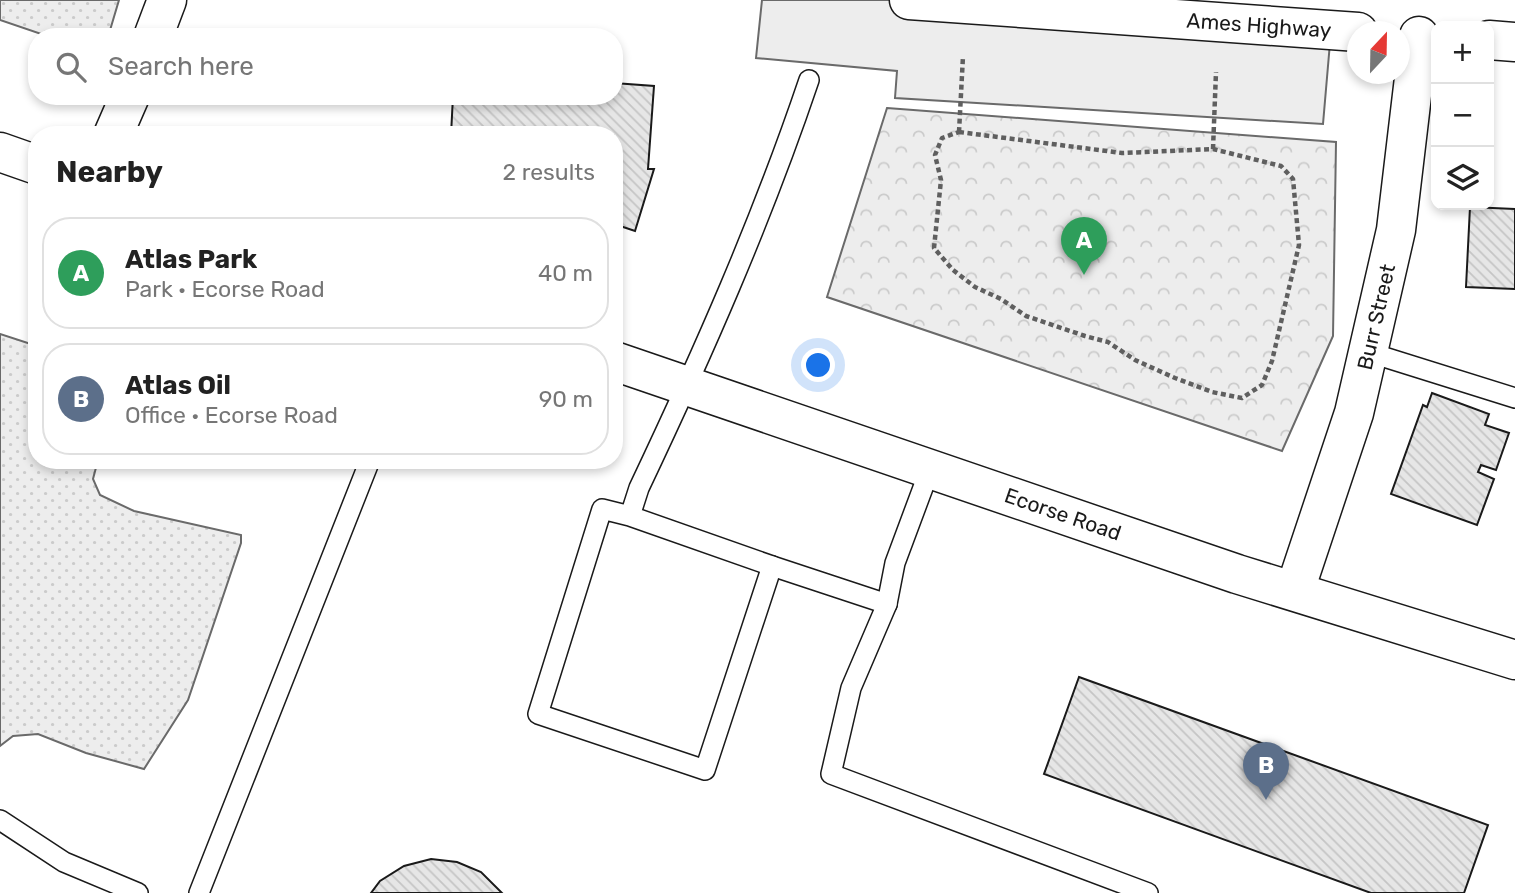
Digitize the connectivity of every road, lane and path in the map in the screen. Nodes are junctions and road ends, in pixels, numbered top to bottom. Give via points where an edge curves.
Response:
1 (167, 0) edge
2 (911, 0) edge
3 (156, 28) edge
4 (1347, 31) edge
5 (1418, 36) edge
6 (1494, 40) edge
7 (1515, 41) edge
8 (962, 56) dead end
9 (1216, 72) dead end
10 (808, 80) dead end
11 (126, 105) edge
12 (117, 126) edge
13 (959, 132) junction
14 (1213, 149) junction
15 (0, 152) edge
16 (28, 162) edge
17 (1368, 352) junction
18 (623, 364) edge
19 (687, 386) junction
20 (1515, 398) edge
21 (366, 469) edge
22 (930, 469) junction
23 (630, 516) junction
24 (772, 566) junction
25 (1295, 590) junction
26 (887, 604) junction
27 (1515, 660) edge
28 (0, 820) edge
29 (138, 893) edge
30 (199, 893) edge
31 (1148, 893) edge

1 - 3 street
2 - 4 street, Ames Highway
5 - 17 street, Burr Street via 1396,230
6 - 7 street
8 - 13 path
9 - 14 path
10 - 19 lane via 736,278
11 - 12 street
13 - 14 path via 1122,153
13 - 14 path via 942,138 935,155 941,180 934,248 953,270 975,288 1026,316 1108,342 1175,378 1242,398 1262,385 1272,361 1299,245 1293,179 1281,166
15 - 16 street
17 - 20 lane
17 - 25 street, Burr Street via 1354,413
18 - 19 street, Ecorse Road
19 - 22 street, Ecorse Road
19 - 23 lane
21 - 30 lane
22 - 25 street, Ecorse Road
22 - 26 lane via 895,562
23 - 24 lane
23 - 24 lane via 602,509 538,714 705,770
24 - 26 lane
25 - 27 street, Ecorse Road
26 - 31 lane via 851,688 831,774
28 - 29 lane via 64,862

